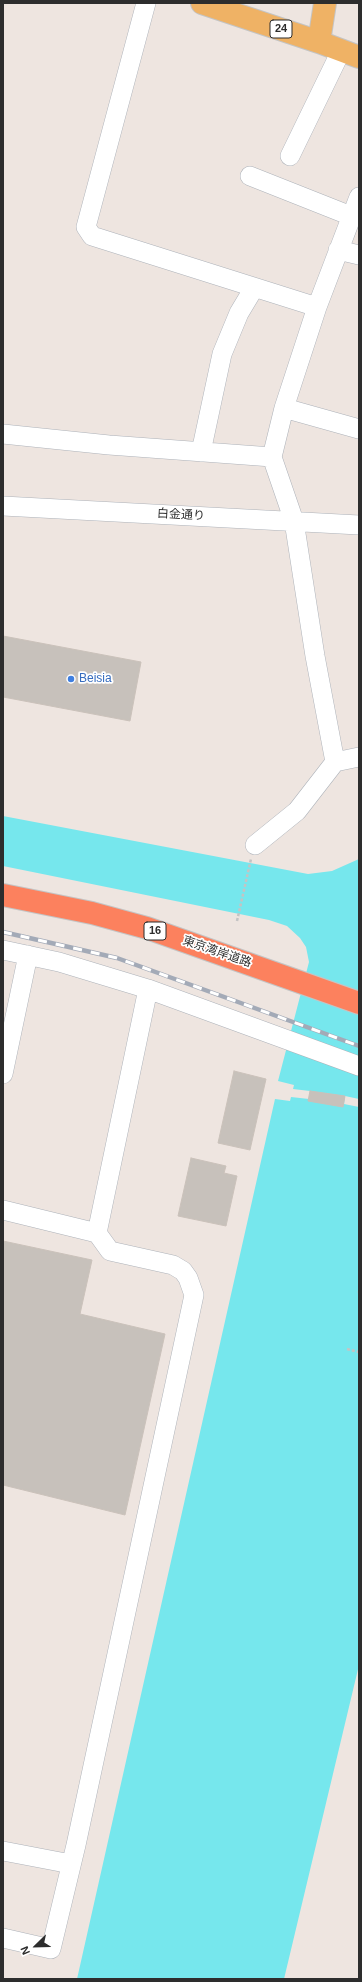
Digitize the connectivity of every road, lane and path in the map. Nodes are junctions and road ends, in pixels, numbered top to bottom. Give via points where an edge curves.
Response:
1 (146, 3) edge
2 (202, 3) edge
3 (325, 3) edge
4 (319, 42) junction
5 (350, 54) edge
6 (290, 156) dead end
7 (250, 176) dead end
8 (359, 197) edge
9 (352, 216) junction
10 (338, 250) junction
11 (359, 255) edge
12 (254, 288) junction
13 (317, 307) junction
14 (284, 408) junction
15 (359, 429) edge
16 (3, 434) edge
17 (201, 452) junction
18 (272, 457) junction
19 (3, 506) edge
20 (294, 521) junction
21 (359, 524) edge
22 (359, 757) edge
23 (335, 762) junction
24 (255, 845) joint
25 (3, 894) edge
26 (3, 910) edge
27 (237, 921) dead end
28 (3, 950) edge
29 (28, 955) junction
30 (148, 989) junction
31 (300, 989) junction
32 (359, 1003) edge
33 (359, 1017) edge
34 (359, 1066) edge
35 (3, 1074) edge
36 (3, 1210) edge
37 (97, 1233) junction
38 (347, 1349) dead end
39 (359, 1352) edge
40 (3, 1851) edge
41 (71, 1864) junction
42 (3, 1938) edge

1 - 12 street via 86,227 92,236
2 - 4 main road, 24
3 - 4 main road
4 - 5 main road, 24
5 - 6 street
7 - 9 street
8 - 9 street
9 - 10 street
10 - 11 street
10 - 13 street
12 - 13 street
12 - 17 street via 239,313 222,354
13 - 14 street
14 - 15 street
14 - 18 street
16 - 17 street
17 - 18 street
18 - 20 street
19 - 20 street, 白金通り
20 - 21 street, 白金通り
20 - 23 street
22 - 23 street
23 - 24 street via 297,811
24 - 27 path
25 - 31 highway, 東京湾岸道路 / 16 via 147,928
26 - 31 highway, 東京湾岸道路 / 16 via 127,937
28 - 29 street
29 - 30 street
29 - 35 street
30 - 34 street
30 - 37 street
31 - 32 highway, 東京湾岸道路 / 16
31 - 33 highway, 東京湾岸道路 / 16
36 - 37 street
37 - 41 street via 110,1251 178,1267 188,1278 194,1295
38 - 39 path
40 - 41 street
41 - 42 street via 51,1949

